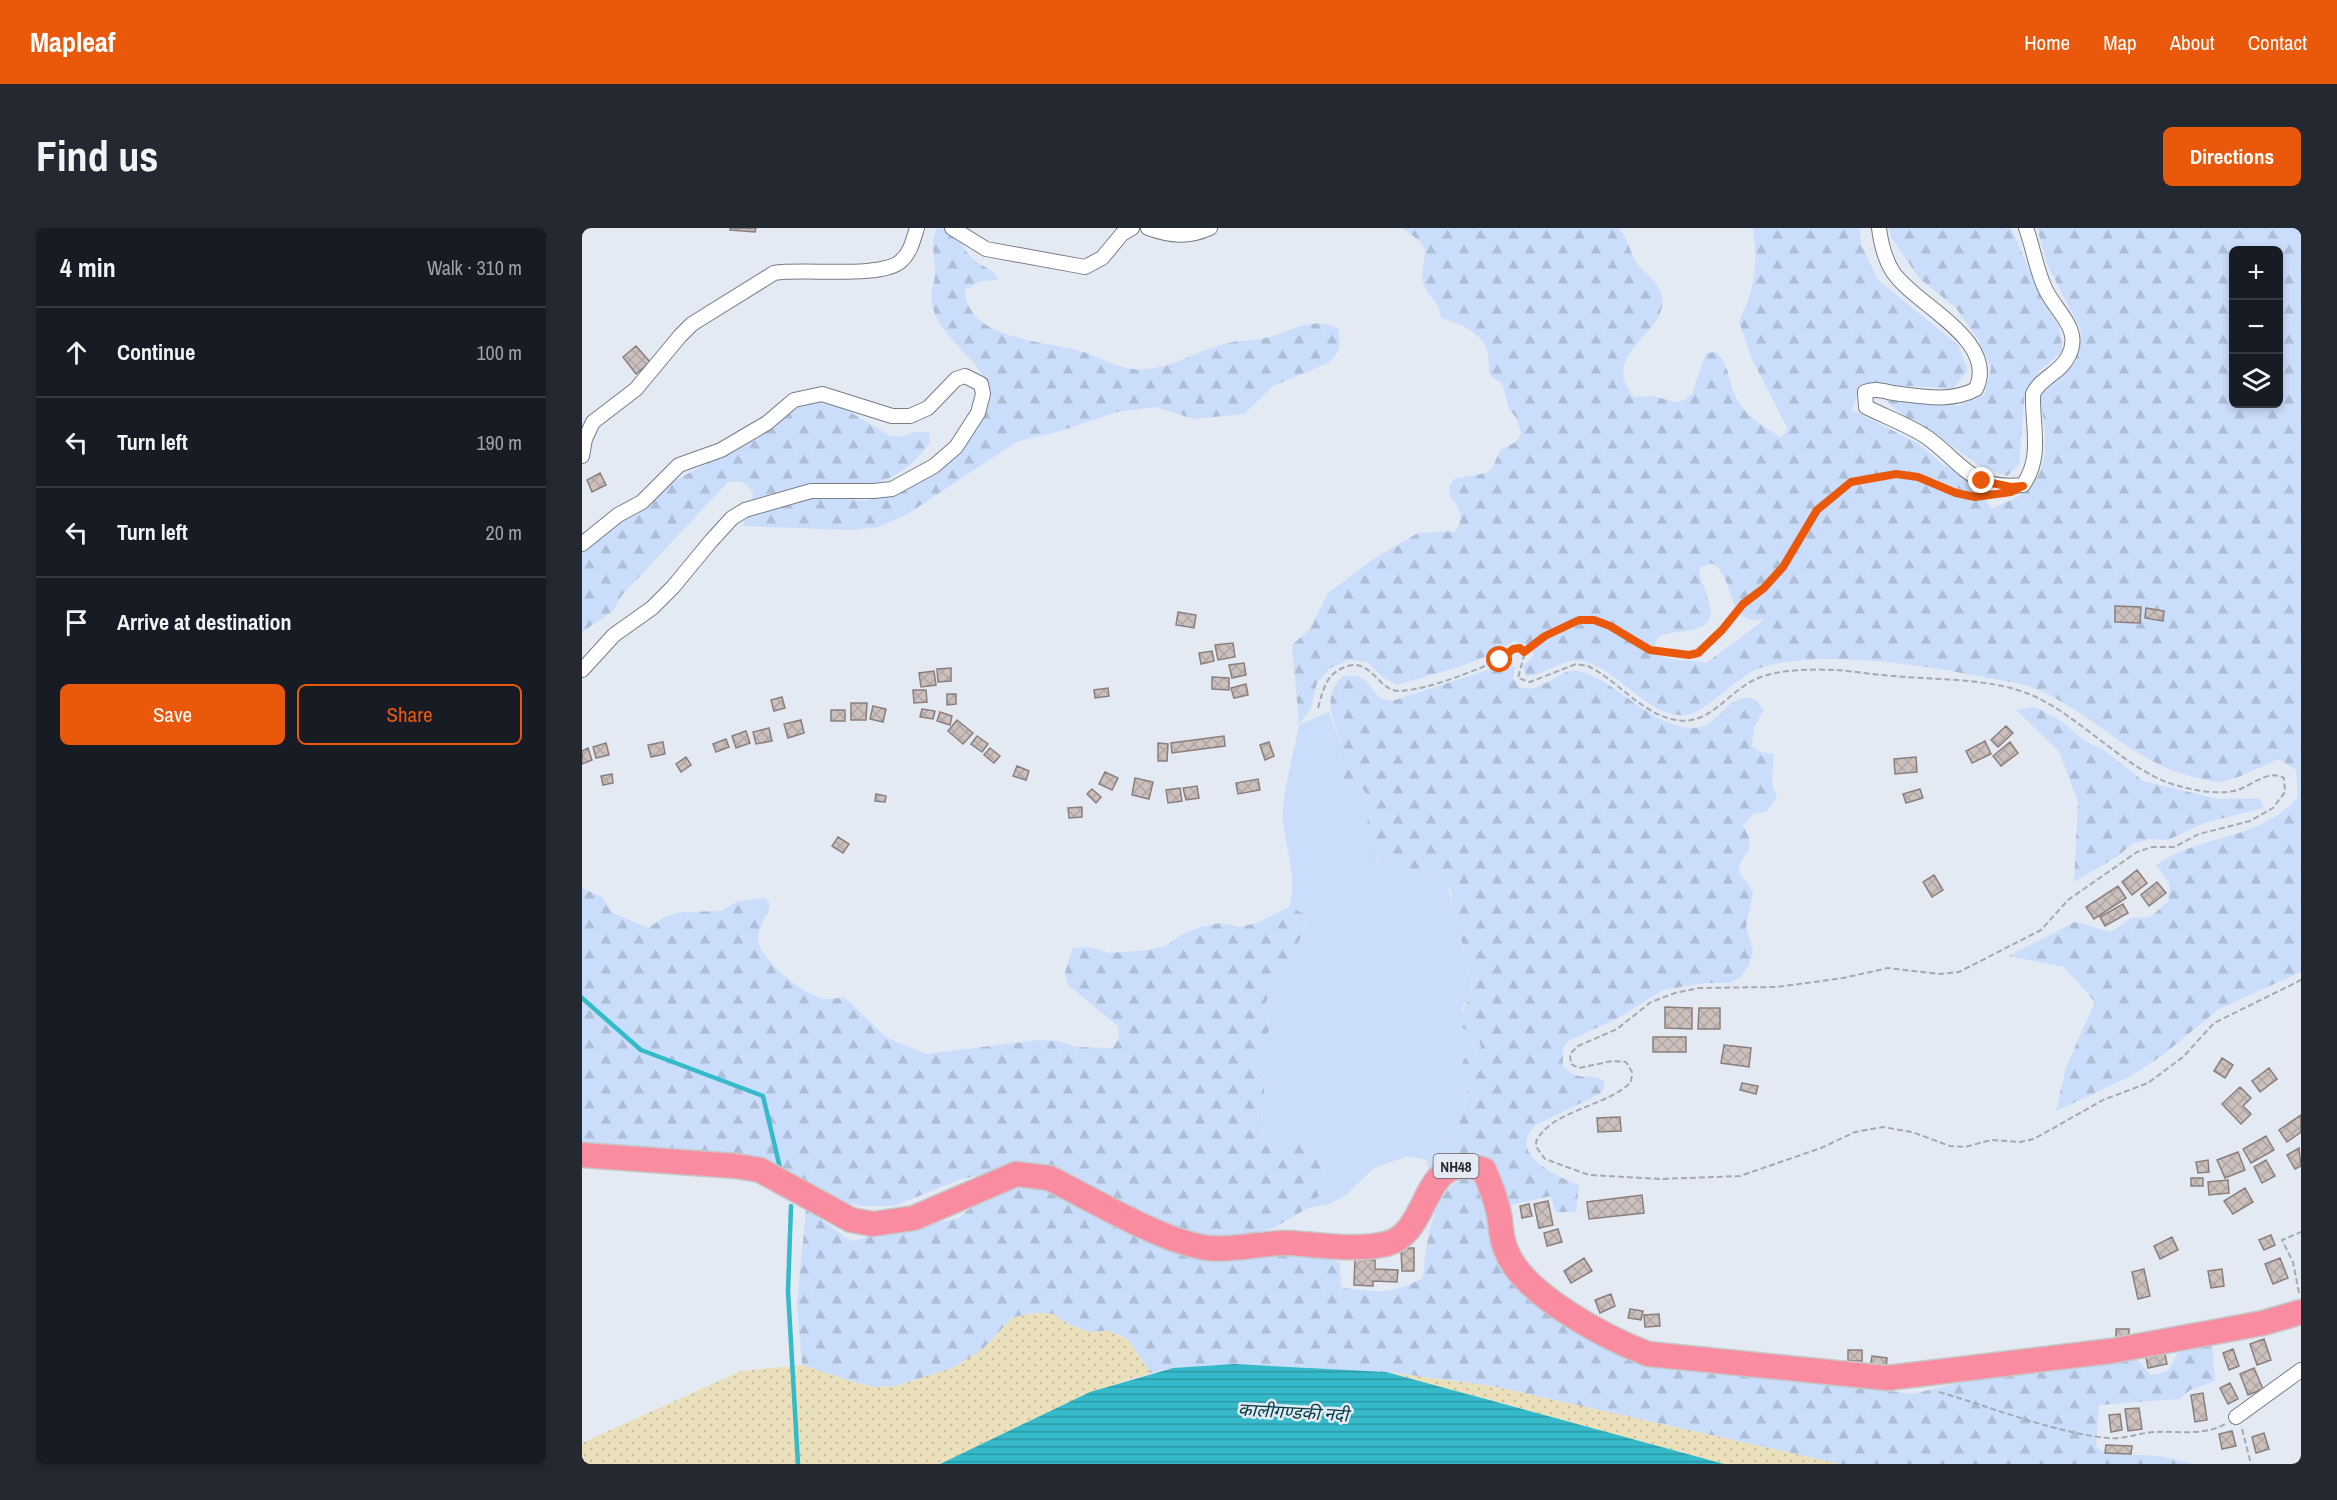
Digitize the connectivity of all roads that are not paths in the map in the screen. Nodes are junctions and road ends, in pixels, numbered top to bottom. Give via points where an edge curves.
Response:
1 (917, 228) edge
2 (952, 228) edge
3 (1132, 228) edge
4 (1148, 228) edge
5 (1210, 228) edge
6 (1879, 228) edge
7 (2026, 228) edge
8 (582, 456) edge
9 (582, 544) edge
10 (582, 670) edge
11 (582, 1155) edge
12 (2301, 1313) edge
13 (2301, 1370) edge
14 (2236, 1417) road end

1 - 8 street via 910,251 896,265 842,272 774,273 692,324 636,389 593,422
2 - 3 street via 986,249 1085,267 1102,258
4 - 5 street via 1177,236
6 - 7 street via 1882,252 1894,273 1958,329 1971,346 1981,372 1976,389 1968,394 1924,396 1875,390 1865,392 1866,407 1928,438 1965,473 2011,487 2023,486 2034,461 2033,394 2040,383 2062,367 2072,342 2068,323 2043,286
9 - 10 street via 618,515 642,502 679,465 721,450 803,396 822,394 892,416 910,416 937,401 956,379 965,376 981,384 983,394 978,413 956,447 934,466 892,489 811,491 745,510 732,518 666,594 614,635
11 - 12 highway, NH48 via 760,1170 851,1220 873,1224 914,1218 1000,1179 1031,1174 1049,1178 1179,1241 1208,1248 1286,1243 1357,1247 1387,1244 1402,1237 1413,1224 1435,1182 1456,1166 1470,1165 1484,1170 1498,1211 1505,1250 1516,1270 1585,1325 1619,1343 1648,1354 1887,1378 2111,1351
13 - 14 street

